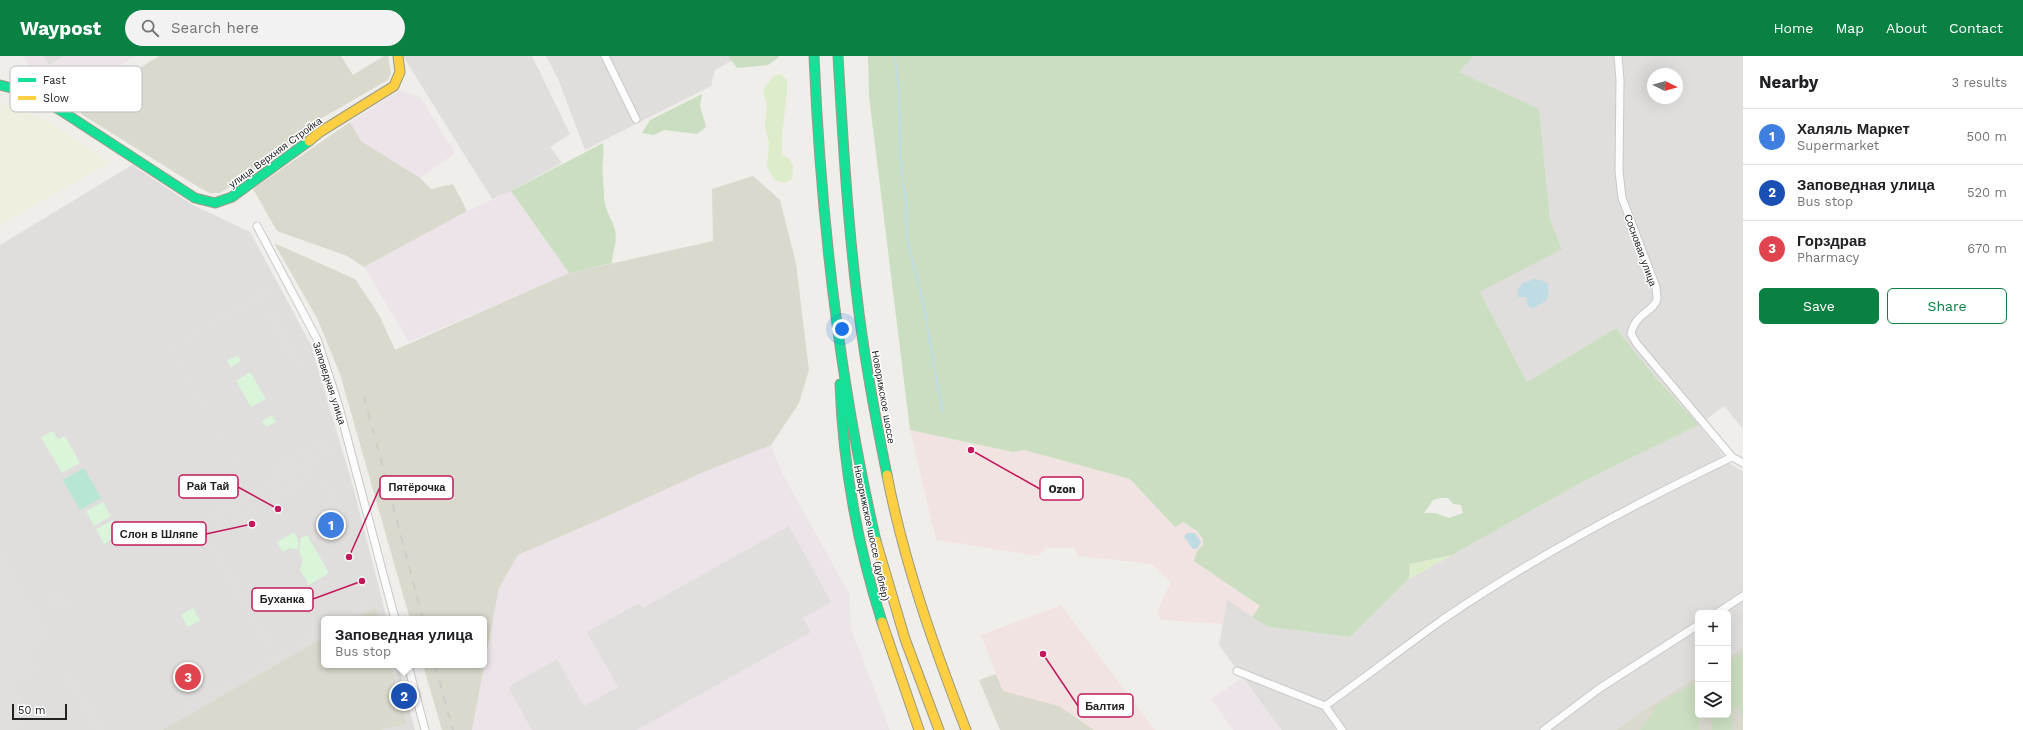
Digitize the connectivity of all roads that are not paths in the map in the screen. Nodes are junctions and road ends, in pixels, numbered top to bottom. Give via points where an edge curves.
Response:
1 (398, 56) edge
2 (605, 56) edge
3 (814, 56) edge
4 (838, 56) edge
5 (1618, 56) edge
6 (0, 85) edge
7 (10, 87) edge
8 (62, 112) edge
9 (636, 119) dead end
10 (258, 226) dead end
11 (841, 358) junction
12 (1732, 458) junction
13 (1743, 463) edge
14 (1743, 596) edge
15 (1722, 610) edge
16 (394, 616) edge
17 (1695, 627) edge
18 (409, 668) edge
19 (1237, 671) dead end
20 (1325, 706) junction
21 (425, 730) edge
22 (919, 730) edge
23 (939, 730) edge
24 (966, 730) edge
25 (1342, 730) edge
26 (1544, 730) edge

1 - 8 main road, улица Верхняя Стройка via 401,75 394,86 320,132 286,159 222,202 215,203 195,198
2 - 9 street
3 - 11 main road via 830,274
4 - 24 main road, Новорижское шоссе via 845,184 855,279 882,454 926,625
5 - 12 street, Сосновая улица via 1619,171 1622,198 1656,286 1657,299 1654,306 1637,318 1631,334
6 - 7 main road, улица Верхняя Стройка
10 - 16 street, Заповедная улица via 316,339 339,407
11 - 22 main road, Новорижское шоссе (дублёр) via 840,419 859,536 877,613
11 - 23 main road via 858,461 877,546 896,615
12 - 13 street, Сосновая улица
12 - 20 street via 1601,523 1522,569 1443,620
14 - 15 street
17 - 26 street via 1600,688
18 - 21 street
19 - 20 street
20 - 25 street

